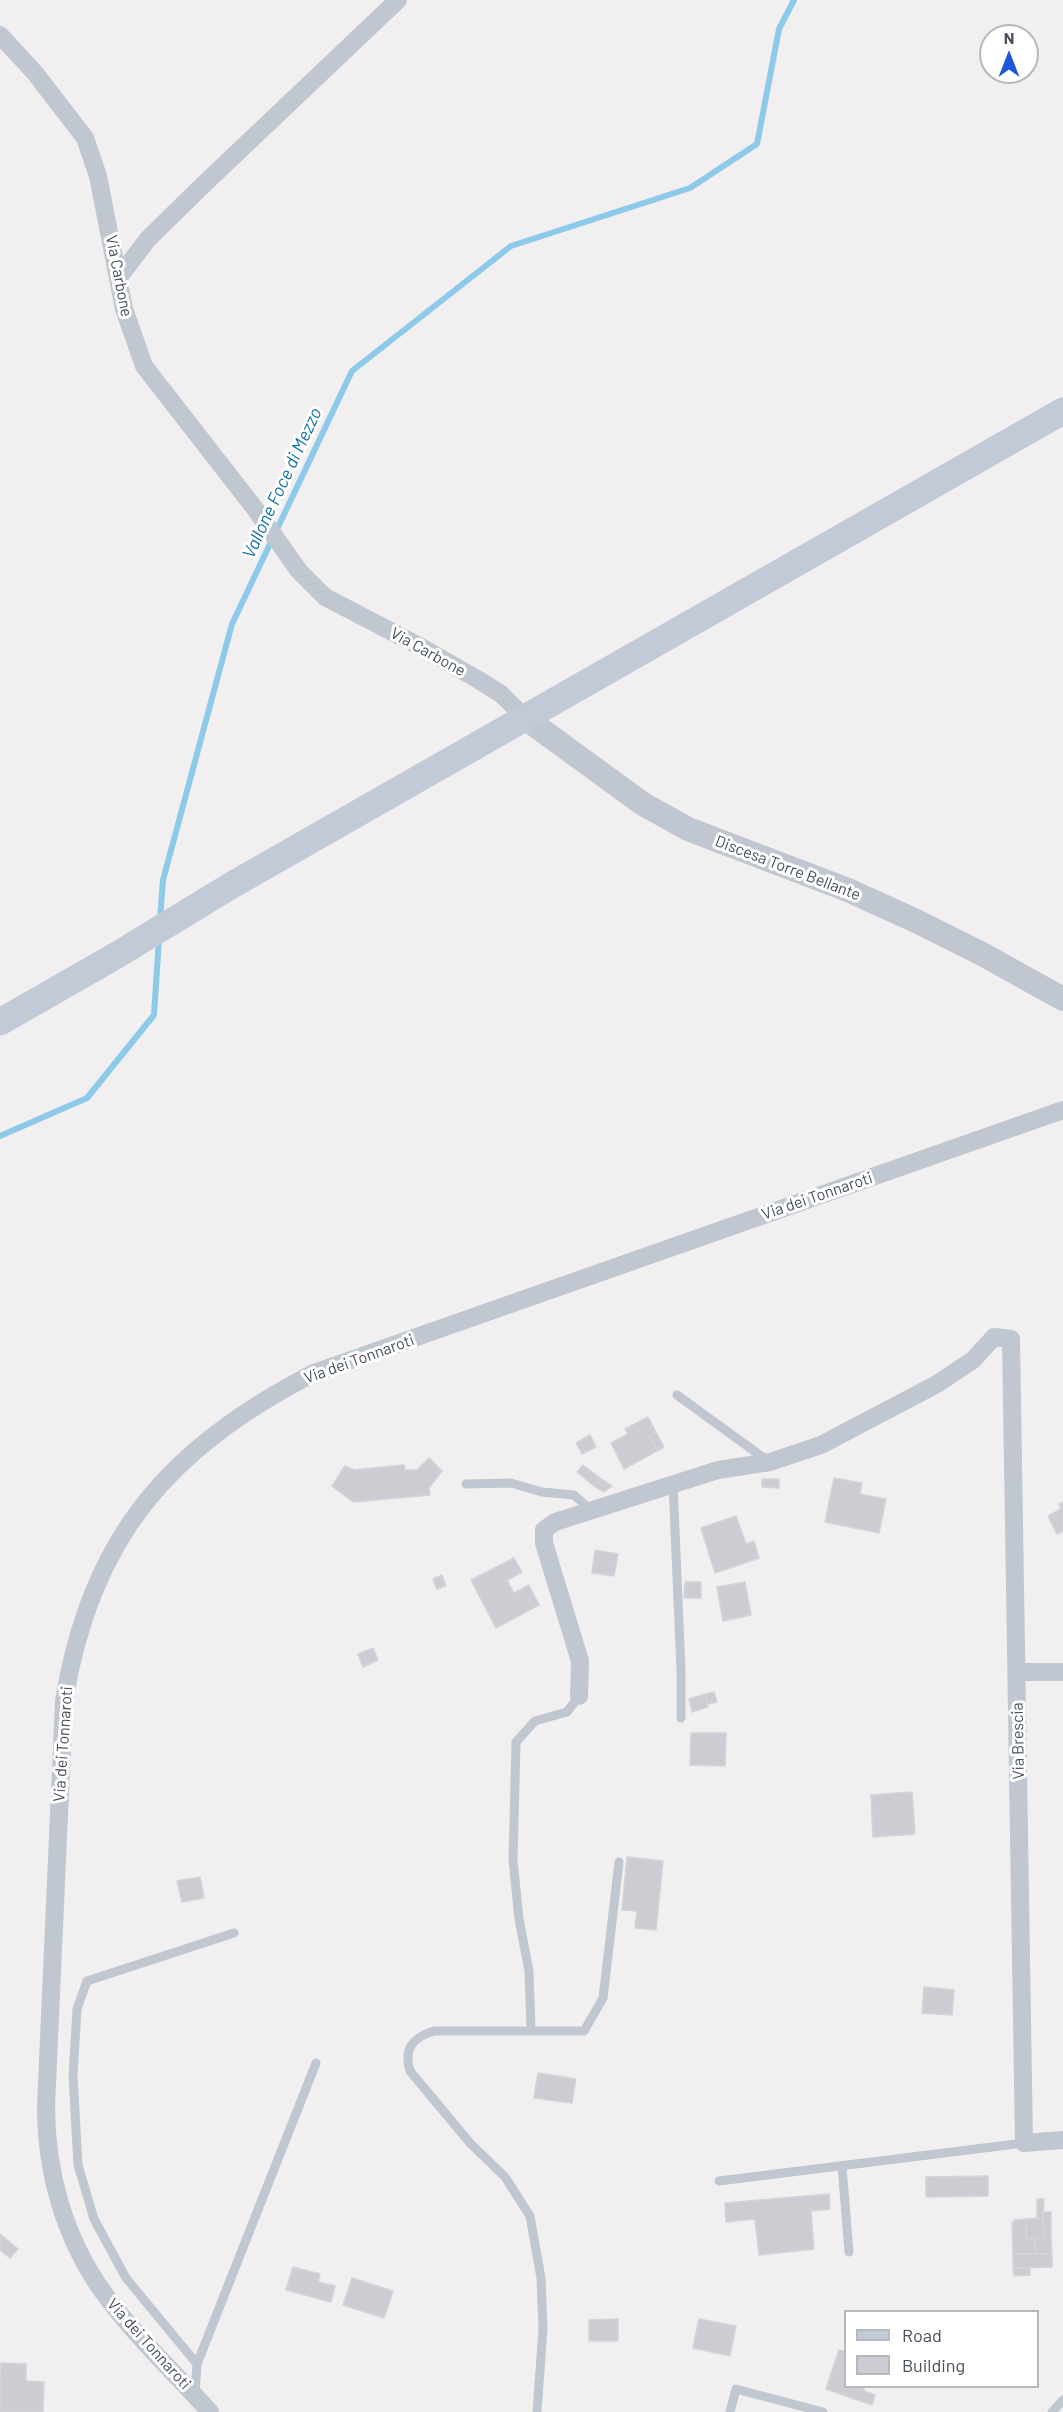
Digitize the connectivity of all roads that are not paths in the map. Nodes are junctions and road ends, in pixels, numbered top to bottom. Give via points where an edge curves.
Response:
1 (398, 0) edge
2 (0, 35) edge
3 (119, 278) junction
4 (1063, 411) edge
5 (525, 718) junction
6 (1063, 999) edge
7 (0, 1022) edge
8 (1061, 1110) edge
9 (677, 1395) dead end
10 (770, 1462) junction
11 (466, 1484) dead end
12 (673, 1484) junction
13 (591, 1510) junction
14 (1017, 1672) junction
15 (1063, 1672) edge
16 (579, 1696) joint
17 (681, 1718) dead end
18 (619, 1862) dead end
19 (234, 1933) dead end
20 (531, 2031) junction
21 (316, 2063) dead end
22 (1063, 2140) edge
23 (1024, 2143) junction
24 (842, 2166) junction
25 (719, 2181) dead end
26 (849, 2252) dead end
27 (197, 2364) junction
28 (195, 2395) junction
29 (1063, 2400) edge
30 (210, 2412) edge
31 (537, 2412) edge
32 (730, 2412) edge
33 (823, 2412) edge
34 (1052, 2412) edge

1 - 3 street via 201,186 148,239
2 - 3 street, Via Carbone via 85,138 98,176
3 - 5 street, Via Carbone via 124,309 144,366 299,571 325,597 477,679 501,694
4 - 5 main road
5 - 6 street, Discesa Torre Bellante via 643,804 688,829 848,890 984,955
5 - 7 main road
8 - 28 street, Via dei Tonnaroti via 314,1373 235,1419 181,1462 141,1506 104,1566 90,1600 77,1637 64,1702 46,2129 59,2203 82,2257 126,2322
9 - 10 lane
10 - 12 street via 718,1470
10 - 14 street, Via Brescia via 821,1445 937,1384 973,1360 994,1337 1011,1339
11 - 13 lane via 511,1483 542,1492 574,1495
12 - 13 street
12 - 17 lane
13 - 16 street via 555,1522 544,1530 544,1543 580,1661
14 - 15 street
14 - 23 street, Via Brescia
16 - 20 lane via 567,1712 536,1721 516,1742 513,1860 529,1971
18 - 20 lane via 603,1998 584,2031
19 - 27 lane via 87,1981 77,2009 74,2076 78,2165 94,2219 126,2278
20 - 31 lane via 434,2031 420,2036 411,2045 408,2063 410,2071 470,2143 505,2177 530,2216 541,2278 543,2329
21 - 27 lane
22 - 23 street
23 - 24 lane
24 - 25 lane
24 - 26 lane
27 - 28 lane
28 - 30 street, Via dei Tonnaroti
29 - 34 lane
32 - 33 lane via 736,2389

